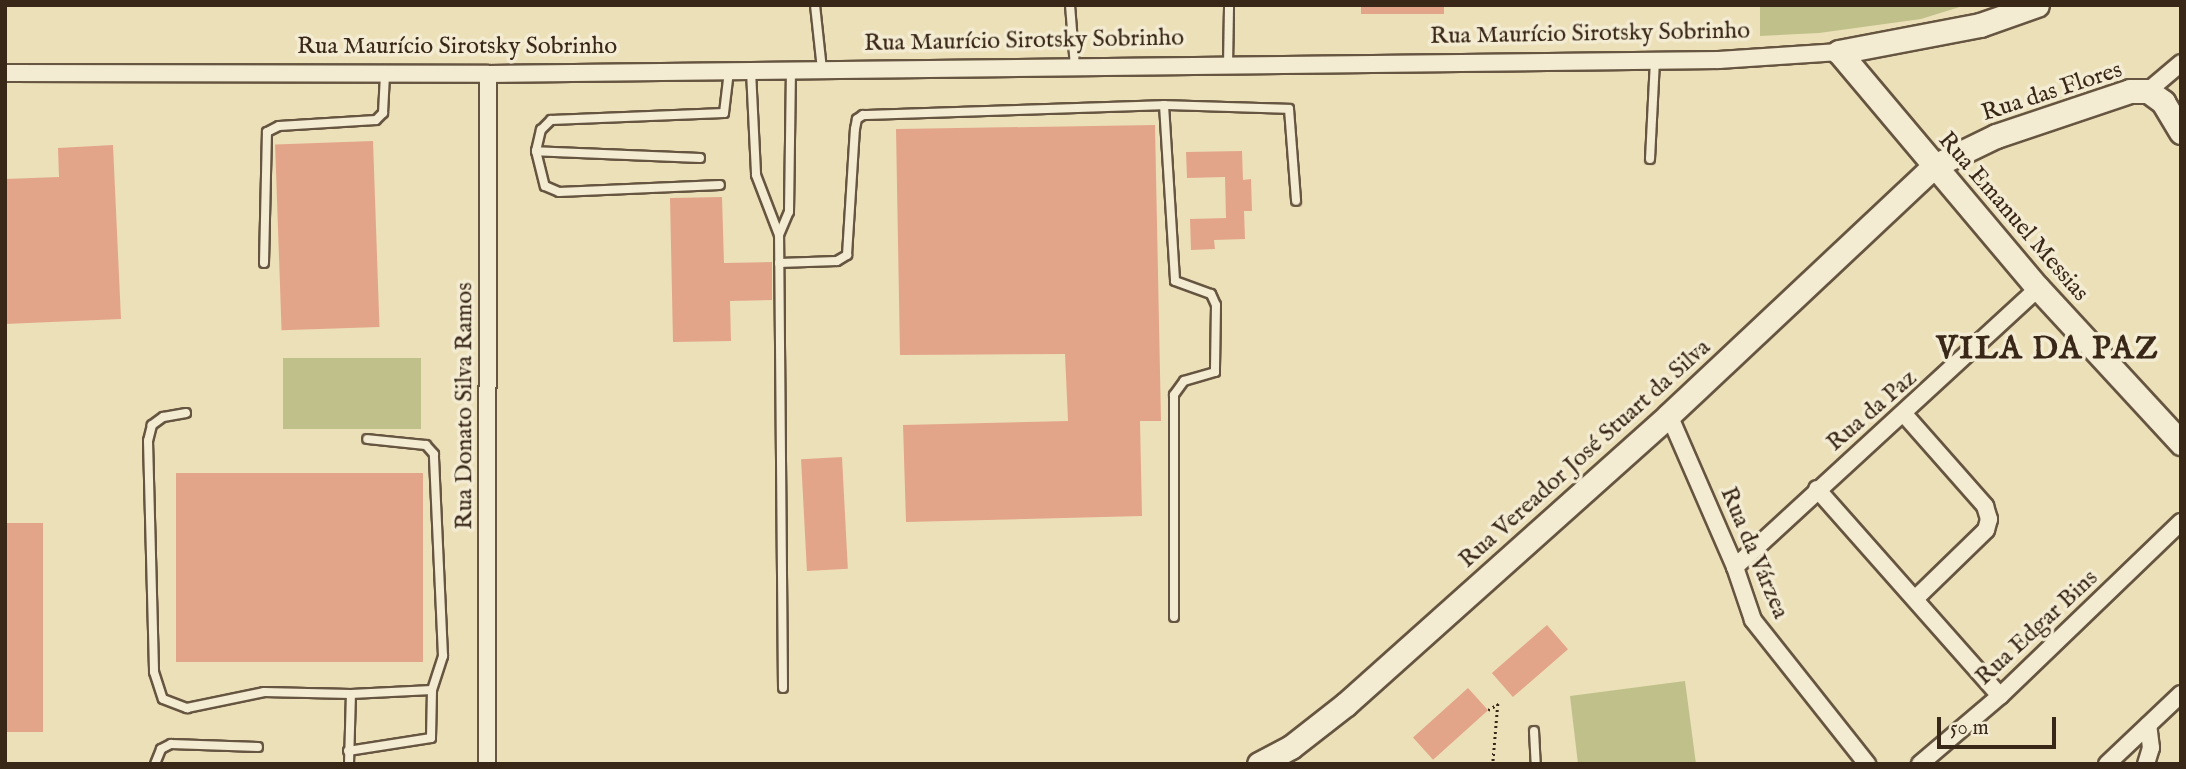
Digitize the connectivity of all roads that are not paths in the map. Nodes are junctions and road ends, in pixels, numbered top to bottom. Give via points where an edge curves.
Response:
1 (815, 5) edge
2 (1070, 5) edge
3 (1229, 5) edge
4 (2037, 5) edge
5 (1839, 52) junction
6 (1655, 61) junction
7 (2181, 63) edge
8 (1228, 65) junction
9 (1075, 67) junction
10 (822, 69) junction
11 (751, 70) junction
12 (791, 70) junction
13 (729, 71) junction
14 (5, 73) edge
15 (385, 74) junction
16 (488, 74) junction
17 (2148, 92) junction
18 (1164, 105) junction
19 (2181, 132) edge
20 (536, 151) junction
21 (701, 158) dead end
22 (1650, 159) dead end
23 (1934, 166) junction
24 (720, 185) dead end
25 (1296, 201) dead end
26 (779, 235) junction
27 (264, 262) dead end
28 (779, 263) junction
29 (2038, 288) junction
30 (186, 413) dead end
31 (1905, 414) junction
32 (1669, 415) junction
33 (367, 439) dead end
34 (2181, 443) edge
35 (1817, 489) junction
36 (2181, 522) edge
37 (1735, 567) junction
38 (1915, 600) junction
39 (1174, 617) dead end
40 (783, 688) dead end
41 (432, 691) junction
42 (351, 694) junction
43 (2181, 694) edge
44 (2000, 696) junction
45 (2166, 708) junction
46 (2181, 716) edge
47 (2148, 725) junction
48 (1534, 731) dead end
49 (488, 738) junction
50 (258, 747) dead end
51 (348, 751) junction
52 (155, 764) edge
53 (349, 764) edge
54 (487, 764) edge
55 (500, 764) edge
56 (1259, 764) edge
57 (1536, 764) edge
58 (1867, 764) edge
59 (1920, 764) edge
60 (2107, 764) edge
61 (2146, 764) edge

1 - 10 lane
2 - 9 lane
3 - 8 lane
4 - 5 main road, Rua Maurício Sirotsky Sobrinho via 1980,25
5 - 6 street, Rua Maurício Sirotsky Sobrinho
5 - 23 main road, Rua Emanuel Messias
6 - 8 street, Rua Maurício Sirotsky Sobrinho
6 - 22 lane
7 - 17 street, Rua das Flores
8 - 9 street, Rua Maurício Sirotsky Sobrinho
9 - 10 street, Rua Maurício Sirotsky Sobrinho
10 - 12 street, Rua Maurício Sirotsky Sobrinho
11 - 12 street, Rua Maurício Sirotsky Sobrinho
11 - 13 street, Rua Maurício Sirotsky Sobrinho
11 - 26 lane via 756,175
12 - 26 lane via 789,212
13 - 16 street, Rua Maurício Sirotsky Sobrinho
13 - 20 lane via 724,113 551,120 541,130
14 - 15 street, Rua Maurício Sirotsky Sobrinho
15 - 16 street, Rua Maurício Sirotsky Sobrinho
15 - 27 lane via 383,113 376,120 279,125 267,132
16 - 49 street, Rua Donato Silva Ramos
17 - 19 main road via 2163,102
17 - 23 main road, Rua das Flores via 2130,92 1996,136
18 - 25 lane via 1289,109
18 - 28 lane via 863,115 855,129 847,256 837,261
18 - 39 lane via 1173,273 1180,285 1211,295 1216,305 1215,372 1184,381 1174,395
20 - 21 lane
20 - 24 lane via 542,179 559,192
23 - 29 main road, Rua Emanuel Messias
23 - 32 main road, Rua Vereador José Stuart da Silva
26 - 28 lane
28 - 40 lane
29 - 31 street, Rua da Paz
29 - 34 main road, Rua Emanuel Messias
30 - 42 lane via 163,417 152,425 148,441 154,672 163,699 187,708 264,692
31 - 35 street, Rua da Paz
31 - 38 street via 1985,506 1989,519 1986,530
32 - 37 street, Rua da Várzea
32 - 56 main road, Rua Vereador José Stuart da Silva via 1346,704 1291,747
33 - 41 lane via 426,445 434,454 443,656
35 - 37 street, Rua da Paz
35 - 38 street
36 - 44 street, Rua Edgar Bins
37 - 58 street, Rua da Várzea via 1760,631
38 - 44 street
41 - 42 lane
41 - 51 lane via 431,738
42 - 51 lane
43 - 45 street
44 - 59 street, Rua Edgar Bins
45 - 46 street
45 - 47 street
47 - 60 street
47 - 61 street via 2151,748
48 - 57 lane
49 - 54 street, Rua Donato Silva Ramos
49 - 55 street, Rua Donato Silva Ramos
50 - 52 lane via 171,744 161,749
51 - 53 lane

